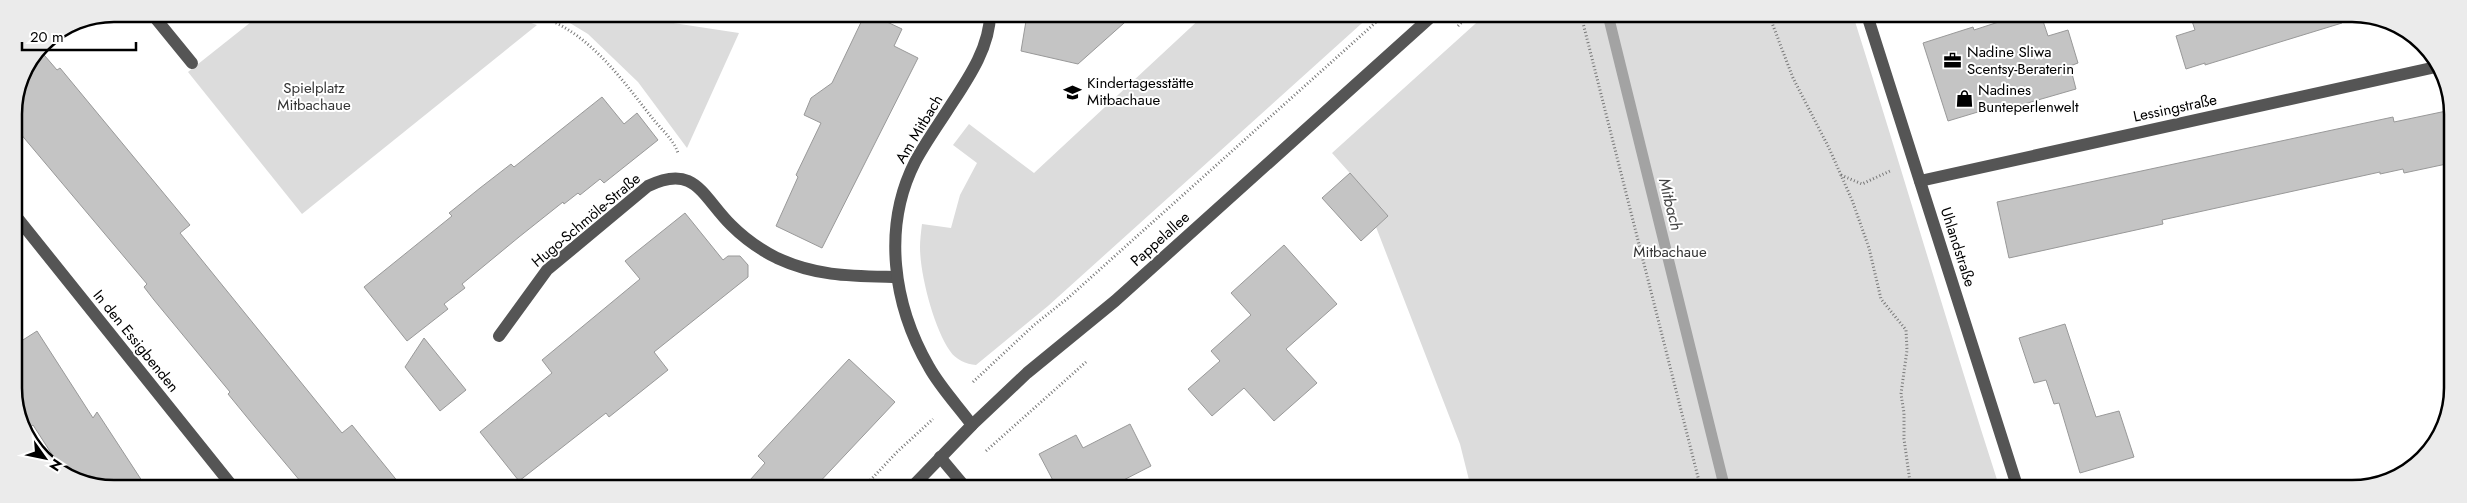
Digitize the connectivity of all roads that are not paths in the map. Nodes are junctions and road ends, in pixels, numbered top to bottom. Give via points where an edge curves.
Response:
1 (159, 22) edge
2 (988, 22) edge
3 (1425, 22) edge
4 (1869, 22) edge
5 (192, 63) dead end
6 (2432, 68) edge
7 (1920, 181) junction
8 (22, 224) edge
9 (897, 277) junction
10 (499, 336) dead end
11 (972, 425) junction
12 (940, 457) junction
13 (227, 480) edge
14 (918, 480) edge
15 (959, 480) edge
16 (2015, 480) edge

1 - 5 street
2 - 9 street, Am Mitbach via 971,75 915,162 906,185 895,229
3 - 11 street, Pappelallee via 1115,302 1027,373
4 - 7 street, Uhlandstraße
6 - 7 street, Lessingstraße
7 - 16 street, Uhlandstraße
8 - 13 street, In den Essigbenden
9 - 10 street, Hugo-Schmöle-Straße via 836,276 805,269 776,257 730,224 704,192 689,181 675,177 648,186 547,270
9 - 11 street, Am Mitbach via 908,320 929,368
11 - 12 street, Pappelallee
12 - 14 street, Pappelallee
12 - 15 street

